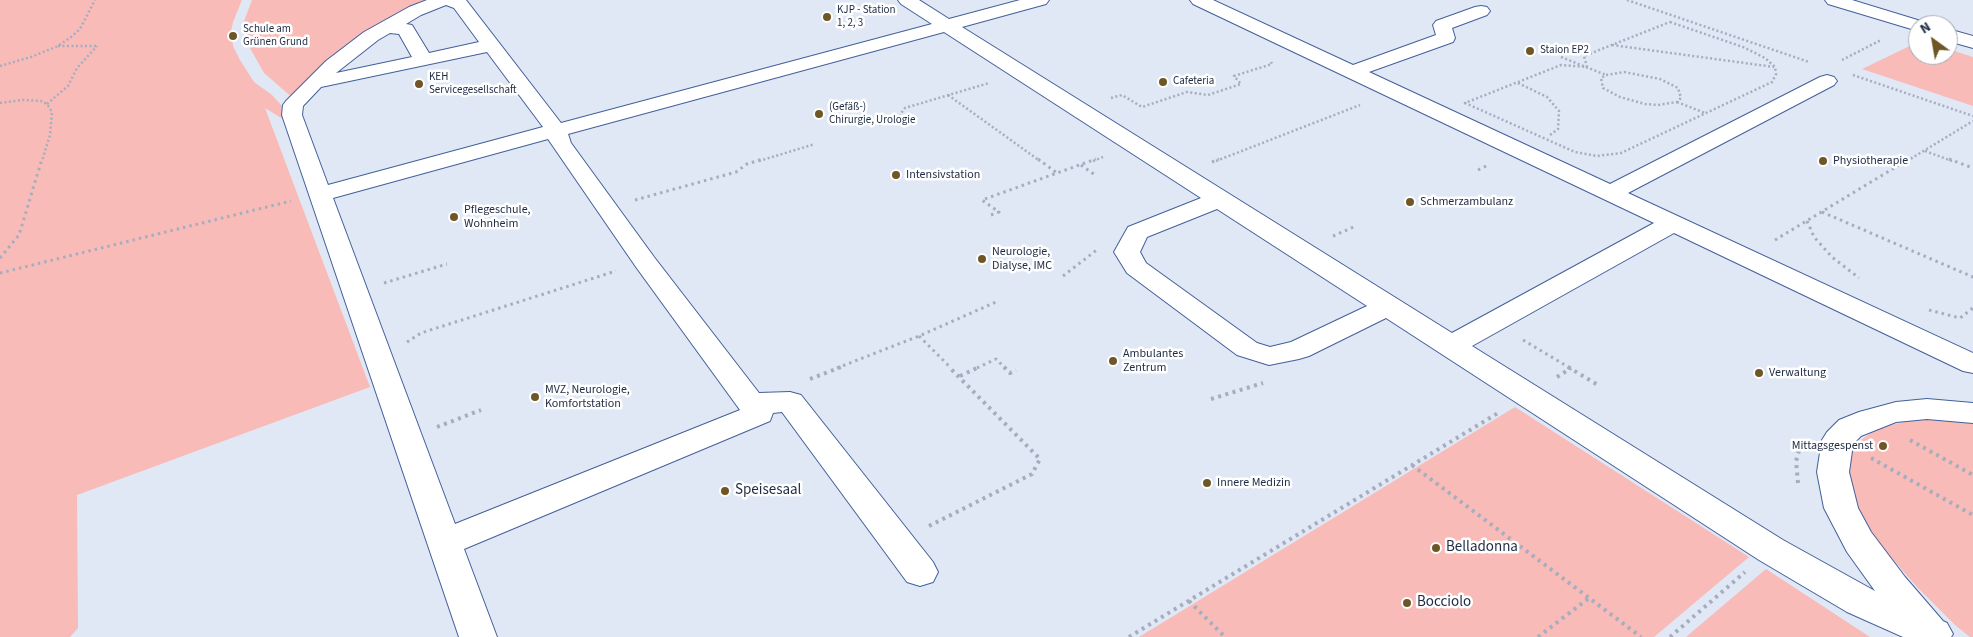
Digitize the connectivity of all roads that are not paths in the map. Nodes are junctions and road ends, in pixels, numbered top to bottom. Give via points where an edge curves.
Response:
1 (443, 0) edge
2 (450, 0) edge
3 (907, 0) edge
4 (1040, 0) edge
5 (1198, 0) edge
6 (1834, 0) edge
7 (1481, 11) dead end
8 (1908, 23) edge
9 (946, 24) junction
10 (387, 27) junction
11 (1958, 38) edge
12 (1973, 42) edge
13 (491, 45) junction
14 (423, 60) junction
15 (1827, 70) road end
16 (1351, 72) junction
17 (316, 82) junction
18 (556, 130) junction
19 (1610, 193) junction
20 (321, 194) junction
21 (1218, 200) junction
22 (1673, 223) junction
23 (1386, 307) junction
24 (1449, 347) junction
25 (1973, 364) edge
26 (751, 403) junction
27 (1973, 413) edge
28 (445, 542) junction
29 (920, 572) dead end
30 (1936, 636) edge
31 (478, 637) edge

1 - 10 lane
2 - 13 lane via 460,4
3 - 9 lane
4 - 9 lane
5 - 16 lane
6 - 8 lane
7 - 16 lane via 1442,24 1446,38
9 - 18 lane
9 - 21 lane
10 - 14 lane via 406,29
10 - 17 lane via 371,36
11 - 12 lane
13 - 14 lane
13 - 18 lane
14 - 17 lane
15 - 19 lane
16 - 19 lane
17 - 20 lane via 293,105 292,115
18 - 20 lane
18 - 26 lane via 560,143
19 - 22 lane
20 - 28 lane
21 - 23 lane
21 - 23 lane via 1137,232 1127,252 1136,268 1247,350 1269,356 1299,350
22 - 24 lane
22 - 25 lane
23 - 24 lane
24 - 30 lane via 1771,550 1860,601
26 - 28 lane via 760,414
26 - 29 lane via 790,402
27 - 30 lane via 1896,412 1850,428 1838,440 1833,472 1840,508 1859,542 1892,587
28 - 31 lane

